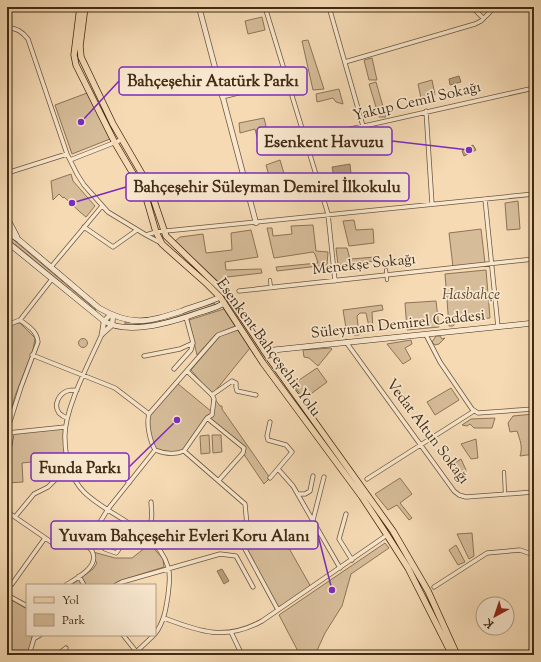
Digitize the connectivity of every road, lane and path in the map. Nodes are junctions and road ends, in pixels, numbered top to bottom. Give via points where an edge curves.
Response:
1 (80, 7) edge
2 (85, 7) edge
3 (199, 7) edge
4 (265, 7) edge
5 (329, 7) edge
6 (472, 7) edge
7 (495, 7) edge
8 (483, 18) junction
9 (7, 27) edge
10 (345, 62) junction
11 (288, 81) junction
12 (534, 88) edge
13 (222, 97) junction
14 (426, 111) junction
15 (362, 126) junction
16 (306, 139) junction
17 (121, 140) junction
18 (116, 143) junction
19 (67, 154) junction
20 (70, 160) junction
21 (7, 174) edge
22 (534, 195) edge
23 (485, 199) junction
24 (432, 204) junction
25 (102, 206) junction
26 (328, 214) junction
27 (7, 218) edge
28 (256, 223) junction
29 (84, 227) junction
30 (137, 230) junction
31 (7, 232) edge
32 (160, 232) junction
33 (146, 235) junction
34 (19, 240) junction
35 (8, 243) edge
36 (162, 244) junction
37 (534, 259) edge
38 (492, 264) junction
39 (51, 267) junction
40 (386, 270) dead end
41 (387, 275) junction
42 (52, 279) junction
43 (270, 280) dead end
44 (387, 280) dead end
45 (335, 281) junction
46 (271, 288) junction
47 (239, 291) dead end
48 (228, 296) junction
49 (220, 297) junction
50 (224, 303) junction
51 (112, 315) junction
52 (186, 317) junction
53 (20, 320) junction
54 (104, 321) junction
55 (534, 323) edge
56 (7, 325) edge
57 (112, 325) junction
58 (498, 327) junction
59 (237, 328) dead end
60 (102, 334) junction
61 (426, 335) junction
62 (346, 342) junction
63 (193, 343) junction
64 (253, 348) junction
65 (264, 350) junction
66 (32, 355) junction
67 (144, 356) dead end
68 (261, 360) junction
69 (174, 369) dead end
70 (187, 371) junction
71 (84, 375) junction
72 (78, 390) junction
73 (212, 395) junction
74 (256, 395) dead end
75 (534, 409) edge
76 (474, 411) junction
77 (149, 414) junction
78 (67, 418) junction
79 (207, 418) junction
80 (270, 422) dead end
81 (65, 427) junction
82 (7, 432) edge
83 (12, 433) junction
84 (421, 446) junction
85 (155, 450) junction
86 (184, 451) junction
87 (7, 461) edge
88 (114, 462) dead end
89 (70, 469) junction
90 (278, 469) junction
91 (504, 472) dead end
92 (314, 476) dead end
93 (324, 477) dead end
94 (270, 478) dead end
95 (367, 479) dead end
96 (219, 480) junction
97 (129, 483) junction
98 (534, 492) edge
99 (298, 494) junction
100 (505, 494) junction
101 (151, 502) dead end
102 (108, 509) junction
103 (7, 510) edge
104 (346, 514) dead end
105 (15, 517) junction
106 (313, 520) junction
107 (133, 526) junction
108 (278, 530) dead end
109 (393, 531) junction
110 (143, 533) junction
111 (388, 535) junction
112 (248, 536) junction
113 (45, 538) junction
114 (86, 546) junction
115 (105, 549) dead end
116 (534, 555) edge
117 (352, 560) junction
118 (168, 568) junction
119 (340, 568) junction
120 (79, 576) junction
121 (12, 584) dead end
122 (67, 584) edge
123 (83, 584) edge
124 (118, 584) edge
125 (424, 584) junction
126 (254, 587) dead end
127 (434, 587) junction
128 (7, 595) edge
129 (430, 596) junction
130 (26, 605) edge
131 (278, 610) junction
132 (164, 618) junction
133 (231, 632) junction
134 (156, 633) edge
135 (124, 636) edge
136 (154, 636) edge
137 (35, 637) edge
138 (534, 646) edge
139 (66, 648) dead end
140 (450, 649) junction
141 (137, 654) edge
142 (29, 655) edge
143 (57, 655) edge
144 (242, 655) edge
145 (448, 655) edge
146 (452, 655) edge
147 (457, 655) edge
148 (529, 655) edge

1 - 18 main road, Esenkent Bahçeşehir Yolu via 74,55 76,65
2 - 17 main road, Esenkent Bahçeşehir Yolu via 81,57
3 - 13 street
4 - 11 street
5 - 10 street
6 - 8 street
7 - 8 street
8 - 10 street via 475,24
9 - 19 street via 17,29 28,39
10 - 15 street
11 - 13 street
11 - 16 street
12 - 14 street, Yakup Cemil Sokağı
13 - 28 street
14 - 15 street, Yakup Cemil Sokağı
14 - 24 street
15 - 16 street, Yakup Cemil Sokağı
16 - 26 street
17 - 18 street
17 - 32 main road, Esenkent Bahçeşehir Yolu via 149,186
18 - 20 street
18 - 32 main road, Esenkent Bahçeşehir Yolu via 145,194
19 - 20 street
19 - 21 street
20 - 25 street via 84,185
22 - 23 street
23 - 24 street
23 - 38 street
24 - 26 street
25 - 29 street
25 - 30 street
26 - 28 street
26 - 45 street
27 - 34 main road
28 - 32 street
29 - 30 street via 113,247
29 - 39 street
30 - 33 street
31 - 34 main road
32 - 33 street
32 - 36 main road, Esenkent Bahçeşehir Yolu
32 - 48 main road, Esenkent Bahçeşehir Yolu
33 - 36 street
34 - 39 main road
35 - 42 main road
36 - 49 main road, Esenkent Bahçeşehir Yolu
37 - 38 street, Menekşe Sokağı
38 - 41 street, Menekşe Sokağı
38 - 58 street
39 - 51 main road via 99,308
40 - 41 street
41 - 44 street
41 - 45 street, Menekşe Sokağı
42 - 53 street
42 - 54 main road
43 - 46 street
45 - 46 street, Menekşe Sokağı
46 - 47 street, Menekşe Sokağı
48 - 49 main road
48 - 50 main road
48 - 65 main road, Esenkent Bahçeşehir Yolu
49 - 50 main road, Esenkent Bahçeşehir Yolu
49 - 51 main road via 145,322
50 - 52 main road
50 - 64 main road, Esenkent Bahçeşehir Yolu
51 - 54 street
51 - 57 street
52 - 57 main road via 140,328
52 - 63 street
53 - 56 street
53 - 66 street via 37,336 38,342
54 - 57 main road
54 - 60 street
55 - 58 main road, Süleyman Demirel Caddesi
57 - 60 street
58 - 61 main road, Süleyman Demirel Caddesi
59 - 70 street via 218,335
60 - 71 street
61 - 62 main road, Süleyman Demirel Caddesi
61 - 76 street via 440,362
62 - 65 main road, Süleyman Demirel Caddesi
62 - 84 street, Vedat Altun Sokağı
63 - 67 street via 180,349
63 - 69 street via 191,350
64 - 65 main road
64 - 68 main road, Esenkent Bahçeşehir Yolu
65 - 68 main road
65 - 109 main road, Esenkent Bahçeşehir Yolu
66 - 71 street
66 - 82 street
68 - 111 main road, Esenkent Bahçeşehir Yolu
70 - 73 street
70 - 77 street
71 - 72 street
71 - 77 street via 115,388
72 - 78 street
72 - 78 street via 68,390 57,401 56,409
73 - 74 street via 232,381 236,383 237,391
73 - 79 street via 212,415
75 - 76 street via 478,413
76 - 84 street
77 - 85 street via 147,422
78 - 81 street
79 - 86 street
79 - 96 street via 244,448 243,453
80 - 90 street via 266,436 268,440 286,445 292,452
81 - 83 street
81 - 89 street via 64,439
82 - 83 street
83 - 87 street
84 - 95 street
84 - 100 street, Vedat Altun Sokağı via 459,495 466,497
85 - 86 street via 164,454 179,454
85 - 97 street
86 - 96 street
88 - 97 street
89 - 102 street via 75,482 83,492
89 - 105 street via 48,487 34,494
90 - 94 street
90 - 99 street
91 - 100 street
92 - 99 street via 310,491
93 - 106 street
96 - 112 street via 245,504
97 - 102 street
98 - 100 street, Vedat Altun Sokağı via 511,496
99 - 106 street
101 - 110 street via 152,519
102 - 107 street
102 - 114 street
103 - 105 street
104 - 117 street via 339,539
105 - 113 street
106 - 119 street
107 - 110 street
107 - 115 street via 119,551 116,553
108 - 112 street
109 - 111 main road
109 - 125 main road, Esenkent Bahçeşehir Yolu
110 - 118 street via 158,549
111 - 117 street
111 - 140 main road, Esenkent Bahçeşehir Yolu
112 - 131 street via 244,537 245,549
113 - 114 street via 61,546
113 - 121 street
114 - 120 street via 93,552 94,559 92,566
116 - 127 street via 520,550 487,553
117 - 119 street
118 - 124 street
118 - 126 street via 220,554 236,556
118 - 132 street via 169,588
119 - 131 street
120 - 122 street
120 - 123 street
125 - 127 street
125 - 129 main road, Esenkent Bahçeşehir Yolu
127 - 129 street
128 - 130 street
129 - 147 main road, Esenkent Bahçeşehir Yolu
131 - 133 street via 250,628
132 - 133 street via 199,630
132 - 134 street
133 - 144 street
135 - 141 street
136 - 141 street
137 - 142 street
138 - 148 street
139 - 143 street
140 - 145 street
140 - 146 main road, Esenkent Bahçeşehir Yolu

